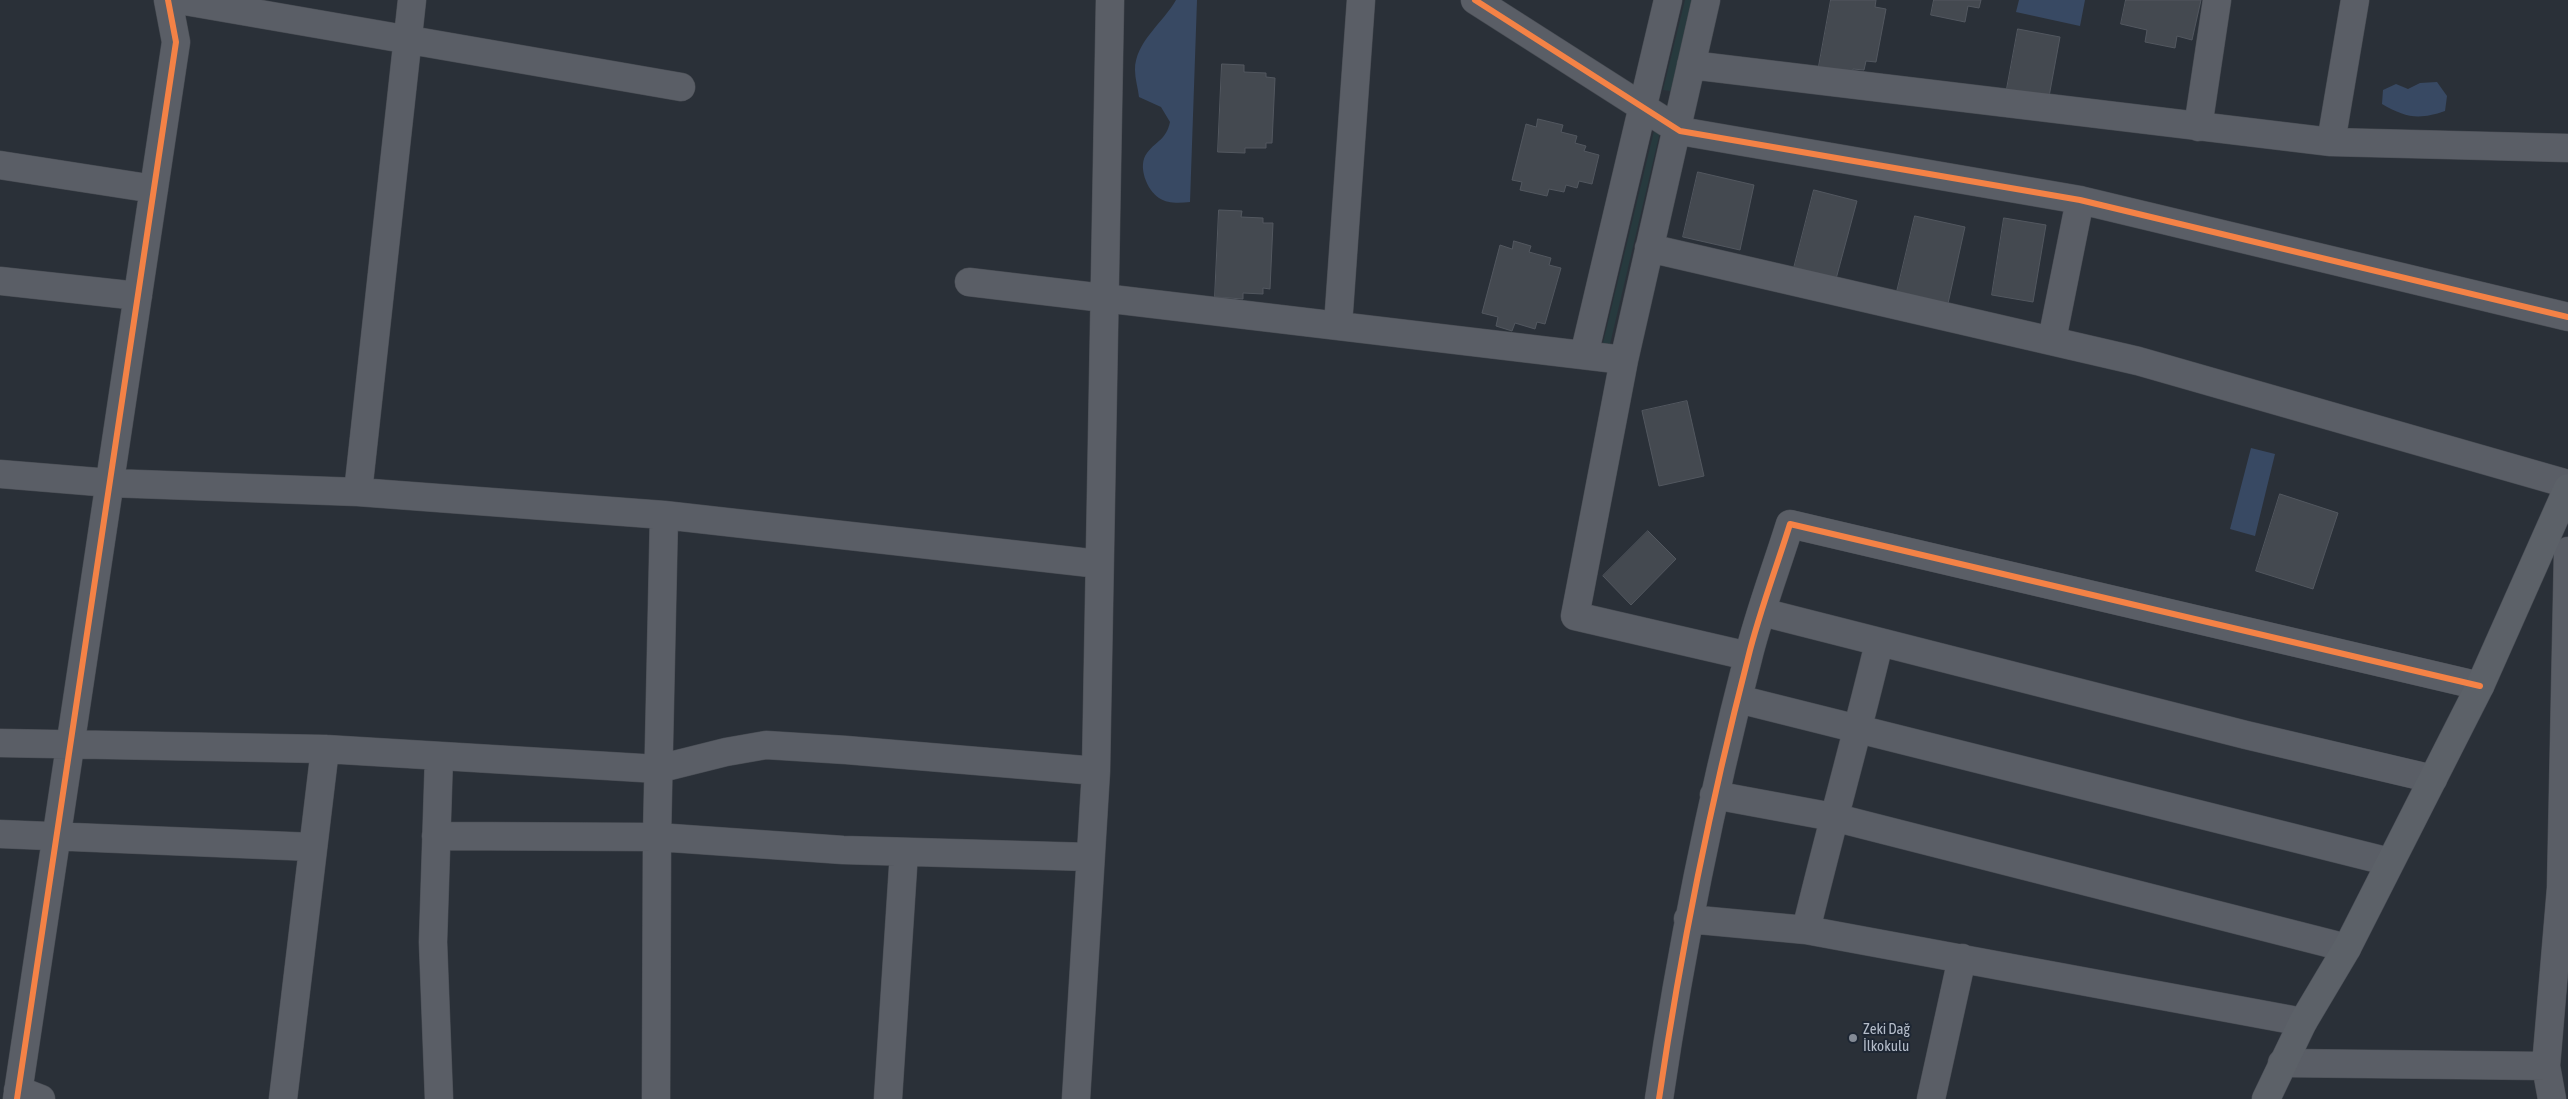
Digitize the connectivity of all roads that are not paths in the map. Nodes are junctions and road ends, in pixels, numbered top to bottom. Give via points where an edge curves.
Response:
1 (168, 0) edge
2 (179, 0) edge
3 (412, 0) edge
4 (1110, 0) edge
5 (1361, 0) edge
6 (1475, 0) edge
7 (1668, 0) edge
8 (1706, 0) edge
9 (2217, 0) edge
10 (2355, 0) edge
11 (409, 40) junction
12 (1691, 66) junction
13 (681, 87) dead end
14 (1644, 107) junction
15 (2198, 127) junction
16 (1676, 128) junction
17 (2330, 142) junction
18 (2568, 148) edge
19 (0, 165) edge
20 (154, 189) junction
21 (2080, 200) junction
22 (1649, 248) junction
23 (0, 281) edge
24 (969, 282) dead end
25 (138, 296) junction
26 (1104, 299) junction
27 (2568, 317) edge
28 (1338, 325) junction
29 (2052, 340) junction
30 (1584, 355) junction
31 (1624, 360) junction
32 (0, 474) edge
33 (110, 483) junction
34 (2568, 486) edge
35 (358, 492) junction
36 (664, 515) junction
37 (2568, 551) edge
38 (1099, 564) junction
39 (1762, 612) junction
40 (1879, 643) junction
41 (1748, 656) junction
42 (2480, 686) junction
43 (1738, 699) junction
44 (1858, 728) junction
45 (0, 743) edge
46 (70, 744) junction
47 (325, 749) junction
48 (439, 756) junction
49 (658, 769) junction
50 (1096, 771) junction
51 (2433, 779) junction
52 (1714, 795) junction
53 (1833, 816) junction
54 (0, 834) edge
55 (56, 836) junction
56 (436, 836) junction
57 (657, 837) junction
58 (313, 847) junction
59 (904, 852) junction
60 (1090, 857) junction
61 (2390, 862) junction
62 (2565, 888) edge
63 (1688, 919) junction
64 (1806, 930) junction
65 (2347, 948) junction
66 (1962, 958) junction
67 (2303, 1022) junction
68 (2282, 1063) junction
69 (2546, 1066) junction
70 (25, 1096) edge
71 (283, 1099) edge
72 (439, 1099) edge
73 (656, 1099) edge
74 (888, 1099) edge
75 (1076, 1099) edge
76 (1659, 1099) edge
77 (1931, 1099) edge
78 (2266, 1099) edge
79 (2552, 1099) edge

1 - 20 street via 176,42
2 - 11 street
3 - 11 street
4 - 26 street
5 - 28 street
6 - 14 street
7 - 14 street
8 - 12 street
9 - 15 street
10 - 17 street
11 - 13 street
11 - 35 street
12 - 15 street
12 - 16 street
14 - 16 street
14 - 30 street
15 - 17 street
16 - 21 street
16 - 22 street
17 - 18 street
19 - 20 street
20 - 25 street
21 - 27 street
21 - 29 street
22 - 29 street
22 - 31 street
23 - 25 street
24 - 26 street
25 - 33 street
26 - 28 street
26 - 38 street
28 - 30 street
29 - 34 street via 2138,361
30 - 31 street
31 - 41 street via 1575,616
32 - 33 street
33 - 35 street
33 - 46 street
34 - 42 main road
35 - 36 street
36 - 38 street
36 - 49 street
37 - 62 street
38 - 50 street
39 - 40 street
39 - 41 street
39 - 42 street via 1790,524
40 - 44 street
40 - 51 street
41 - 43 street
42 - 51 main road
43 - 44 street
43 - 52 street
44 - 53 street
44 - 61 street
45 - 46 street
46 - 47 street
46 - 55 street
47 - 48 street
47 - 58 street
48 - 49 street
48 - 56 street
49 - 50 street via 766,746 856,750
49 - 57 street
50 - 60 street
51 - 61 main road
52 - 53 street
52 - 63 street
53 - 64 street
53 - 65 street
54 - 55 street
55 - 58 street
55 - 70 street
56 - 57 street
56 - 72 street via 433,942
57 - 59 street
57 - 73 street
58 - 71 street
59 - 60 street
59 - 74 street
60 - 75 street
61 - 65 main road
62 - 69 street
63 - 64 street
63 - 76 street
64 - 66 street
65 - 67 main road
66 - 67 street
66 - 77 street
67 - 68 main road
68 - 69 street
68 - 78 main road
69 - 79 street

